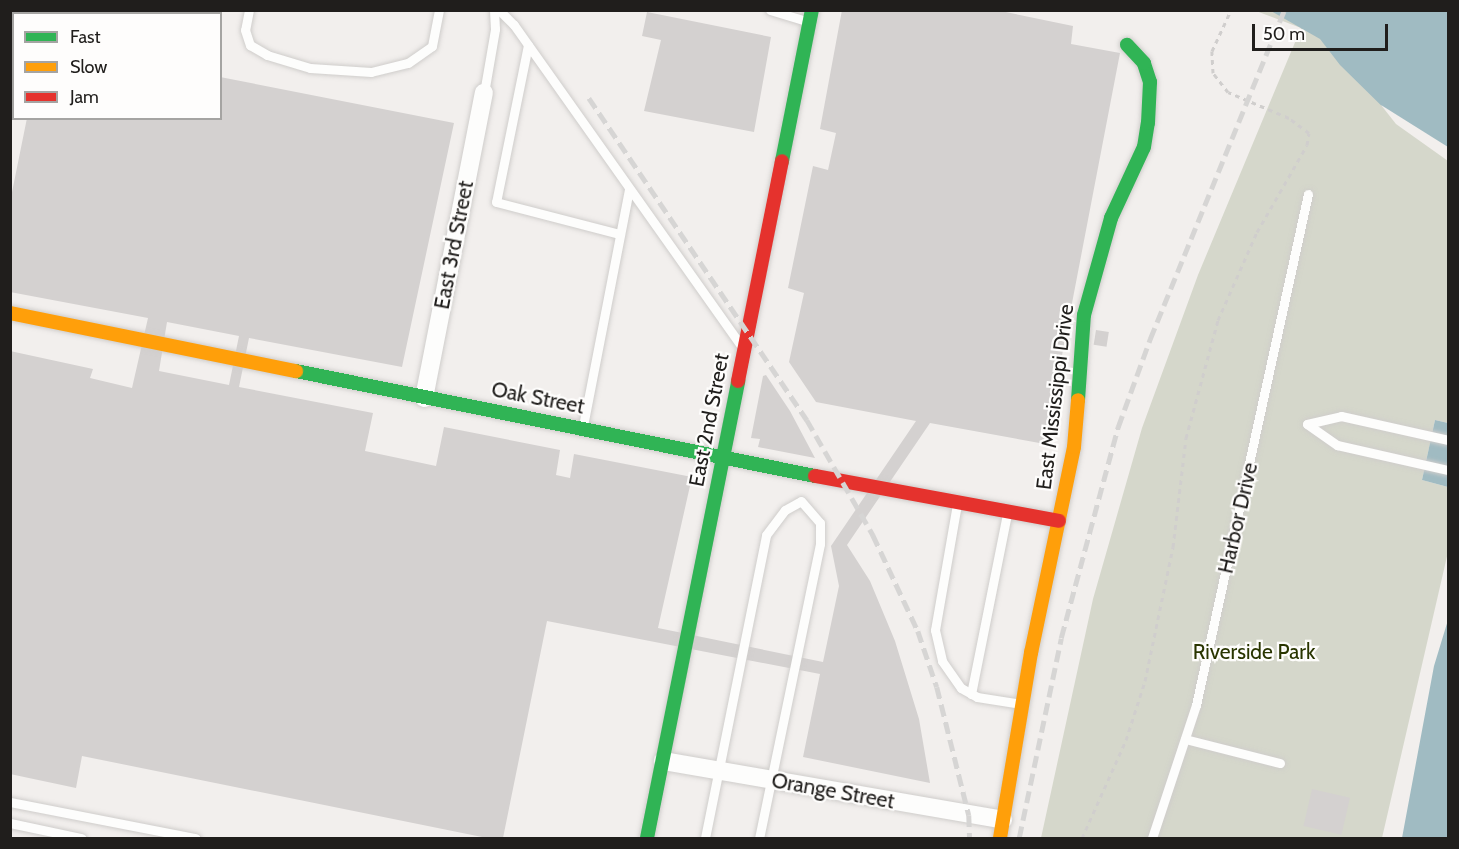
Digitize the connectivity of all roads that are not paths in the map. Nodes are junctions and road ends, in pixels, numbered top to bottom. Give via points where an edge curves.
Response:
1 (249, 10) edge
2 (439, 10) edge
3 (494, 10) edge
4 (499, 10) edge
5 (770, 10) edge
6 (811, 16) edge
7 (528, 45) junction
8 (1127, 45) dead end
9 (484, 93) joint
10 (629, 189) junction
11 (1308, 194) dead end
12 (620, 234) junction
13 (10, 313) edge
14 (745, 350) junction
15 (424, 398) junction
16 (582, 429) junction
17 (1449, 440) edge
18 (723, 456) junction
19 (1449, 470) edge
20 (805, 488) junction
21 (957, 504) junction
22 (1007, 514) junction
23 (1059, 521) junction
24 (971, 694) junction
25 (1022, 704) junction
26 (1185, 739) junction
27 (663, 761) junction
28 (1280, 763) dead end
29 (718, 771) junction
30 (770, 780) junction
31 (10, 802) edge
32 (10, 823) edge
33 (1002, 830) edge
34 (81, 838) edge
35 (196, 838) edge
36 (648, 838) edge
37 (705, 838) edge
38 (759, 838) edge
39 (1152, 838) edge

1 - 2 lane via 245,30 250,45 267,55 310,68 371,72 408,63 432,45
3 - 9 lane via 495,29
4 - 7 lane
5 - 6 lane
6 - 14 street, East 2nd Street
7 - 10 lane
7 - 12 lane via 496,202
8 - 23 street, East Mississippi Drive via 1144,63 1150,82 1148,123 1144,147 1111,218 1084,315 1074,447
9 - 15 street, East 3rd Street
10 - 12 lane
10 - 14 lane
11 - 26 lane, Harbor Drive via 1196,705
12 - 16 lane
13 - 15 street, Oak Street
14 - 18 street, East 2nd Street
15 - 16 street, Oak Street
16 - 18 street, Oak Street
17 - 19 lane via 1341,416 1307,424 1337,445
18 - 20 street, Oak Street
18 - 27 street, East 2nd Street
20 - 21 street, Oak Street
20 - 29 lane via 766,535
20 - 30 lane via 820,523 820,543
21 - 22 street, Oak Street
21 - 24 lane via 935,630 947,669 961,688
22 - 23 street, Oak Street
22 - 24 lane
23 - 25 street, East Mississippi Drive
24 - 25 lane
25 - 33 street, East Mississippi Drive
26 - 28 lane
26 - 39 lane, Harbor Drive
27 - 29 street, Orange Street
27 - 36 street, East 2nd Street
29 - 30 street, Orange Street
29 - 37 lane
30 - 33 street, Orange Street
30 - 38 lane
31 - 35 lane
32 - 34 lane

